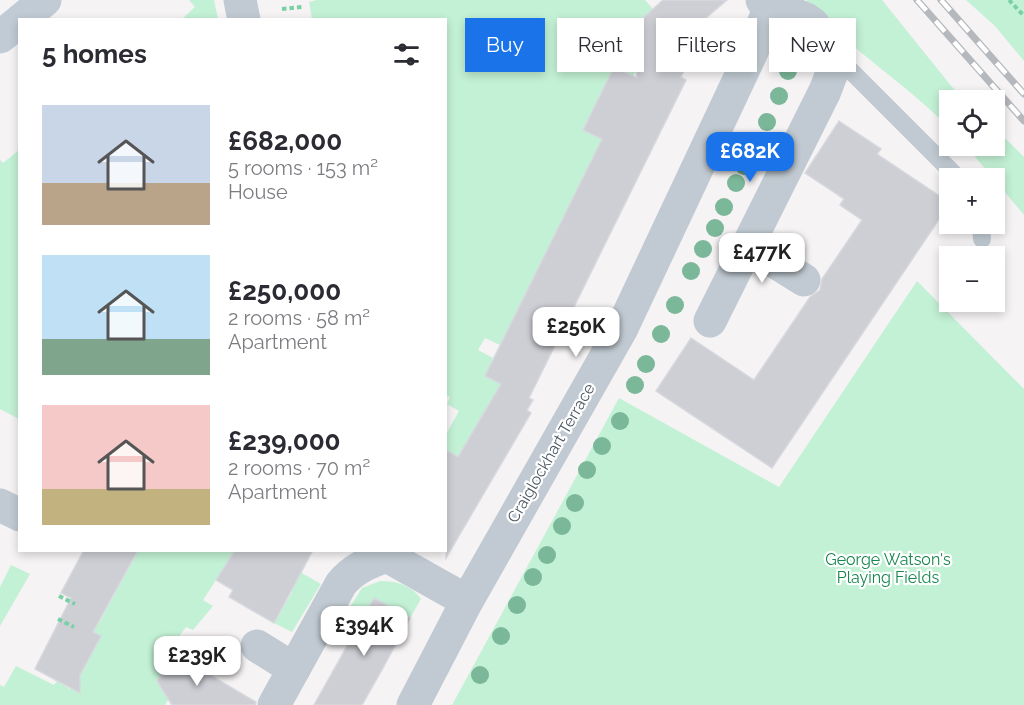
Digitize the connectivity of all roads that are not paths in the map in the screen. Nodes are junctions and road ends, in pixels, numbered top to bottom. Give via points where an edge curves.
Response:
1 (45, 0) edge
2 (240, 0) edge
3 (765, 4) edge
4 (22, 18) edge
5 (244, 18) edge
6 (805, 18) edge
7 (18, 22) edge
8 (0, 37) edge
9 (832, 72) edge
10 (852, 72) edge
11 (948, 168) edge
12 (748, 245) junction
13 (804, 280) dead end
14 (710, 321) dead end
15 (0, 505) edge
16 (18, 514) edge
17 (386, 554) edge
18 (467, 601) junction
19 (257, 646) dead end
20 (294, 669) junction
21 (274, 705) edge
22 (413, 705) edge

1 - 4 street
2 - 5 street
3 - 6 street, Craiglockhart Terrace
3 - 18 street, Craiglockhart Terrace via 751,54 622,328
7 - 8 street
9 - 12 street
10 - 11 lane
12 - 13 street
12 - 14 street
15 - 16 street
17 - 18 street
17 - 20 street via 348,575
18 - 22 street, Craiglockhart Terrace
19 - 20 street
20 - 21 street

